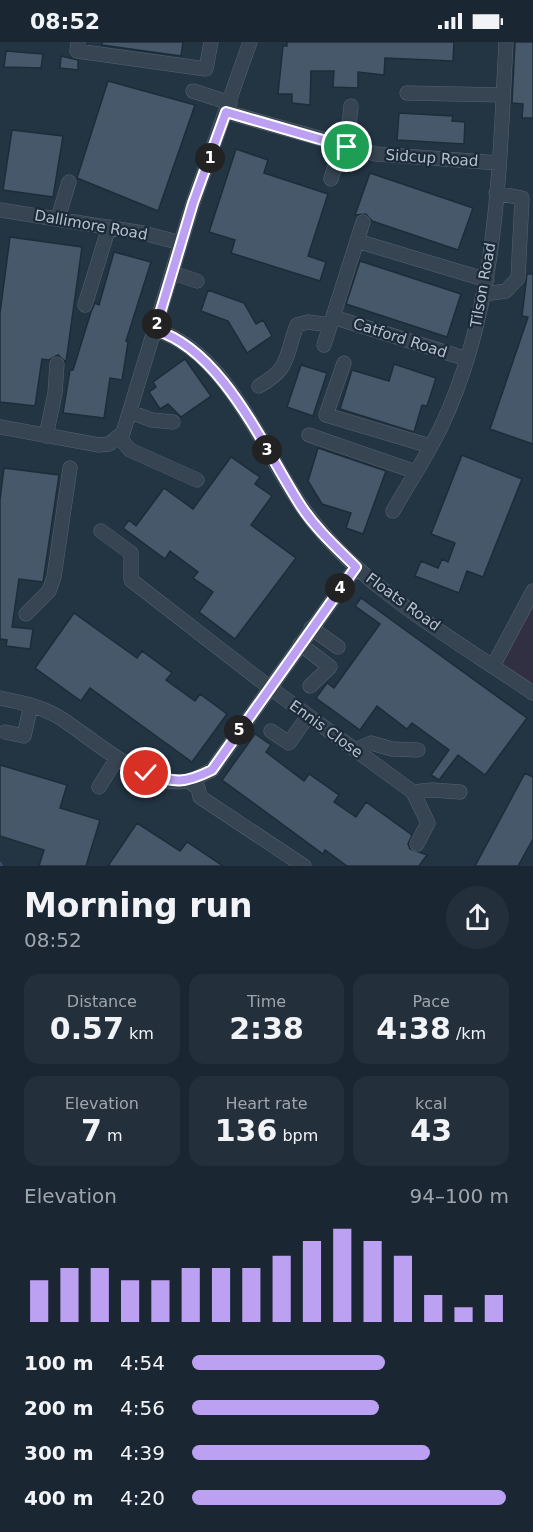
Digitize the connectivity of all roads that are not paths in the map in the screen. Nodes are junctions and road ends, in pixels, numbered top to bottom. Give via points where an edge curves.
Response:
1 (78, 42) edge
2 (211, 42) edge
3 (250, 42) edge
4 (506, 42) edge
5 (193, 91) dead end
6 (407, 93) dead end
7 (503, 95) junction
8 (351, 105) dead end
9 (228, 107) junction
10 (344, 146) junction
11 (500, 163) junction
12 (331, 179) dead end
13 (69, 182) dead end
14 (496, 193) junction
15 (0, 210) edge
16 (58, 218) junction
17 (363, 222) dead end
18 (109, 227) junction
19 (357, 241) junction
20 (181, 243) junction
21 (173, 273) junction
22 (487, 280) junction
23 (197, 281) dead end
24 (484, 294) junction
25 (86, 305) dead end
26 (332, 321) junction
27 (155, 330) junction
28 (324, 345) dead end
29 (467, 359) junction
30 (344, 363) dead end
31 (57, 364) dead end
32 (259, 386) dead end
33 (130, 412) junction
34 (173, 422) dead end
35 (0, 427) edge
36 (122, 432) junction
37 (309, 435) dead end
38 (46, 436) junction
39 (430, 446) junction
40 (70, 468) dead end
41 (416, 472) junction
42 (197, 480) dead end
43 (393, 511) dead end
44 (101, 531) dead end
45 (356, 567) junction
46 (533, 591) edge
47 (530, 606) edge
48 (26, 614) dead end
49 (311, 628) junction
50 (300, 644) junction
51 (338, 647) dead end
52 (493, 666) junction
53 (310, 686) dead end
54 (268, 687) junction
55 (533, 693) edge
56 (0, 699) edge
57 (32, 705) junction
58 (308, 716) junction
59 (271, 731) dead end
60 (5, 732) dead end
61 (355, 750) junction
62 (418, 750) dead end
63 (117, 758) junction
64 (189, 781) junction
65 (99, 788) dead end
66 (413, 792) junction
67 (460, 792) dead end
68 (417, 844) dead end
69 (304, 866) edge

1 - 2 street via 77,51 206,69
3 - 9 street
4 - 7 street, Tilson Road
5 - 9 street, Sidcup Road
6 - 7 street
7 - 11 street, Tilson Road
8 - 10 street
9 - 10 street, Sidcup Road
9 - 20 street
10 - 11 street, Sidcup Road via 376,154
10 - 12 street
11 - 14 street, Tilson Road
13 - 16 street
14 - 22 street, Tilson Road
14 - 24 street via 522,198 518,278 506,291
15 - 16 street, Dallimore Road
16 - 18 street, Dallimore Road
17 - 19 street, Catford Road
18 - 20 street, Dallimore Road
18 - 25 street
19 - 22 street
19 - 26 street, Catford Road
20 - 21 street
21 - 23 street
21 - 27 street
22 - 24 street, Tilson Road
24 - 29 street, Tilson Road
26 - 28 street, Catford Road
26 - 29 street, Catford Road
26 - 32 street via 297,325 284,367
27 - 33 street
27 - 45 street, Floats Road via 186,344 218,373 303,508
29 - 39 street, Tilson Road
30 - 39 street via 326,415
31 - 38 street via 56,393
33 - 34 street
33 - 36 street
35 - 38 street
36 - 38 street via 109,444 99,445
36 - 42 street via 130,450
37 - 41 street
39 - 41 street, Tilson Road
40 - 48 street via 54,577 49,591
41 - 43 street, Tilson Road
44 - 54 street, Ennis Close via 131,553 131,580
45 - 49 street
45 - 52 street, Floats Road
46 - 47 street
47 - 52 street
49 - 50 street
49 - 51 street
50 - 53 street via 330,667
50 - 54 street
52 - 55 street, Floats Road
54 - 58 street, Ennis Close
54 - 64 street via 212,770
56 - 57 street
57 - 60 street via 24,736
57 - 63 street via 58,717
58 - 59 street via 289,744
58 - 61 street, Ennis Close
61 - 62 street via 371,743 392,750
61 - 66 street, Ennis Close
63 - 64 street via 166,780
63 - 65 street
64 - 69 street via 198,788 200,797
66 - 67 street
66 - 68 street, Ennis Close via 428,823

